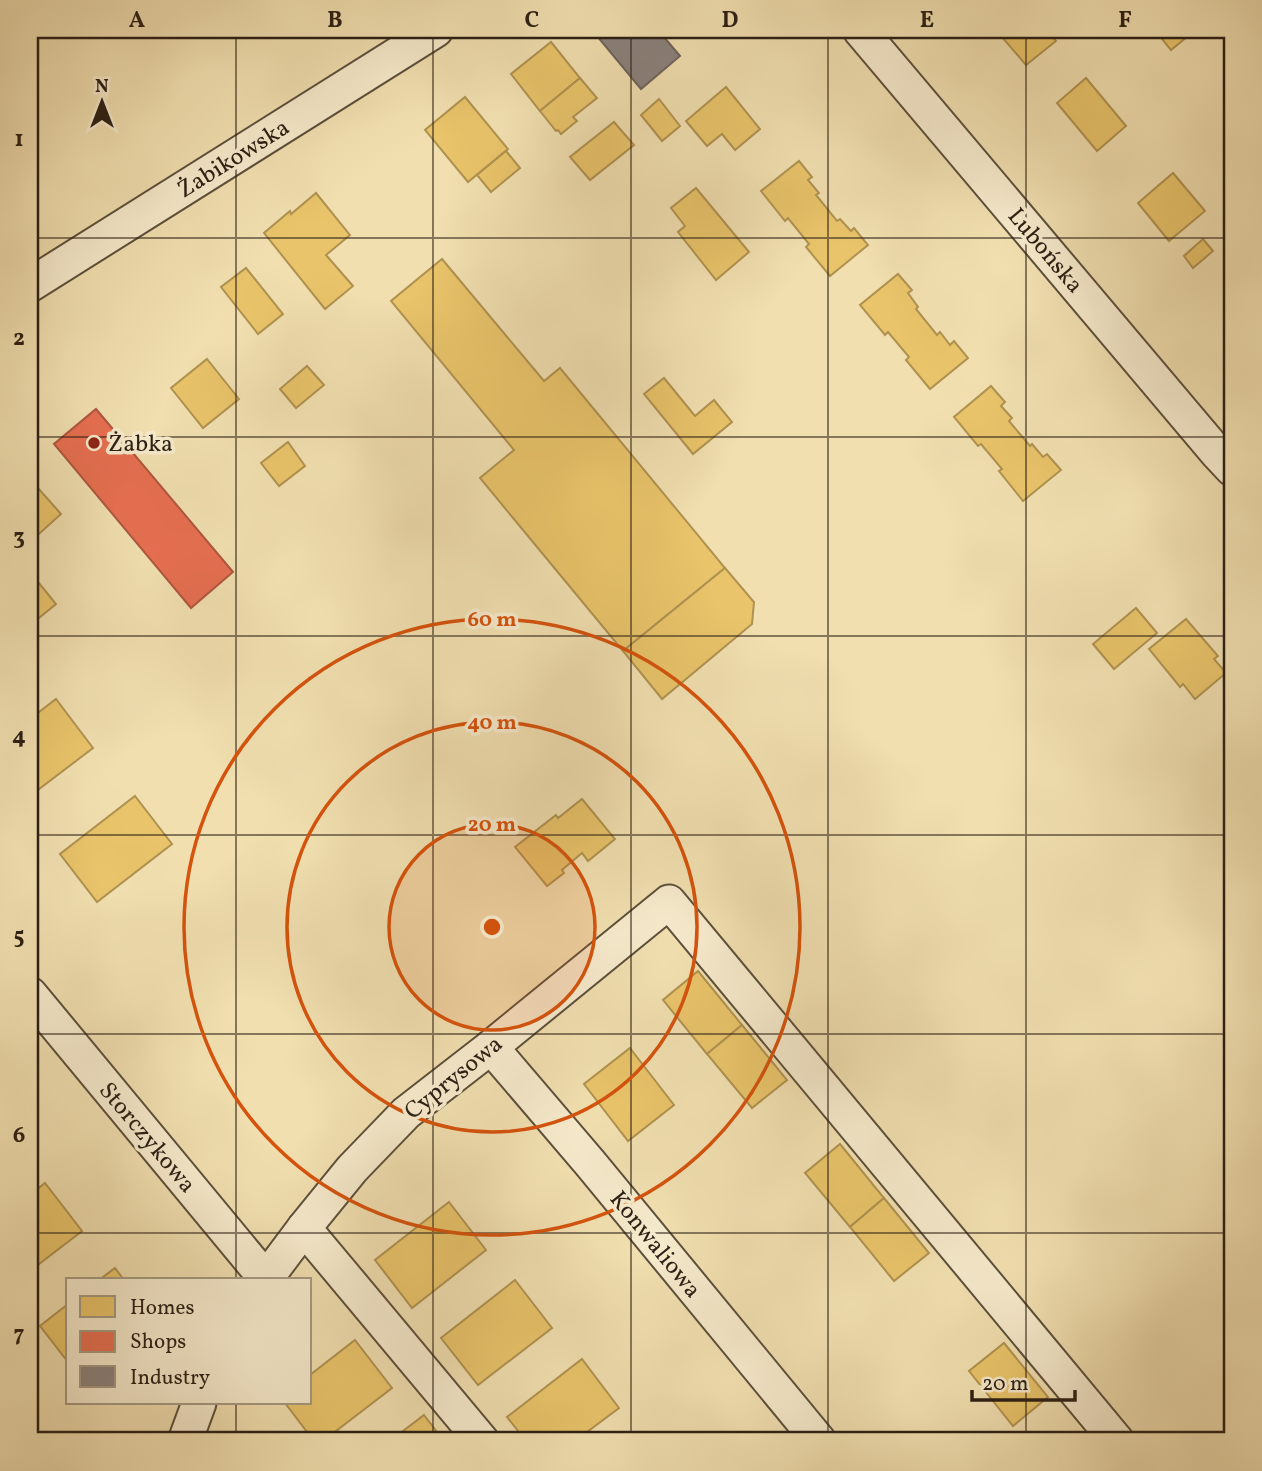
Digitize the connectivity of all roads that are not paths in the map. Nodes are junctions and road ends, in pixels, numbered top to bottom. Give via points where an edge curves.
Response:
1 (436, 30) edge
2 (860, 30) edge
3 (30, 285) edge
4 (1232, 469) edge
5 (30, 994) edge
6 (491, 1046) junction
7 (304, 1228) junction
8 (263, 1278) edge
9 (266, 1278) edge
10 (199, 1404) edge
11 (185, 1441) edge
12 (482, 1441) edge
13 (819, 1441) edge
14 (1117, 1441) edge

1 - 3 street, Żabikowska
2 - 4 street, Lubońska
5 - 8 street, Storczykowa
6 - 7 street, Cyprysowa via 406,1113
6 - 13 street, Konwaliowa
6 - 14 street, Cyprysowa via 668,902
7 - 9 street, Cyprysowa
7 - 12 street
10 - 11 street

